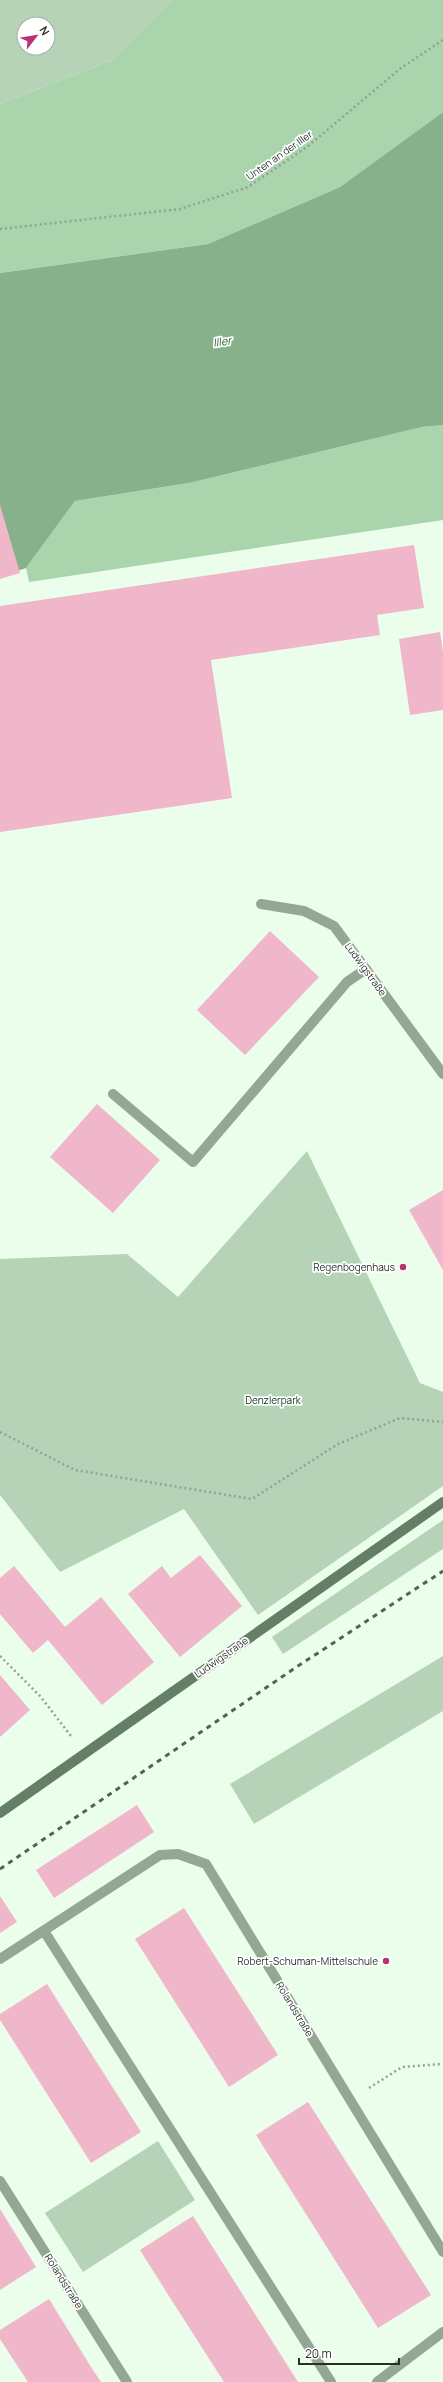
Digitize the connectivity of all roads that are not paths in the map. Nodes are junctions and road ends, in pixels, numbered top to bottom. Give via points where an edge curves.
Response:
1 (261, 904) dead end
2 (366, 969) junction
3 (443, 1074) edge
4 (113, 1094) dead end
5 (443, 1502) edge
6 (0, 1813) edge
7 (44, 1931) junction
8 (0, 1959) edge
9 (0, 2181) edge
10 (443, 2252) edge
11 (443, 2332) edge
12 (127, 2382) edge
13 (331, 2382) edge
14 (377, 2382) edge

1 - 2 street, Ludwigstraße via 304,911 334,926
2 - 3 street, Ludwigstraße
2 - 4 street via 347,982 193,1162
5 - 6 street, Ludwigstraße
7 - 8 street, Rolandstraße
7 - 10 street, Rolandstraße via 160,1855 178,1854 206,1864
7 - 13 street
9 - 12 street, Rolandstraße
11 - 14 street

